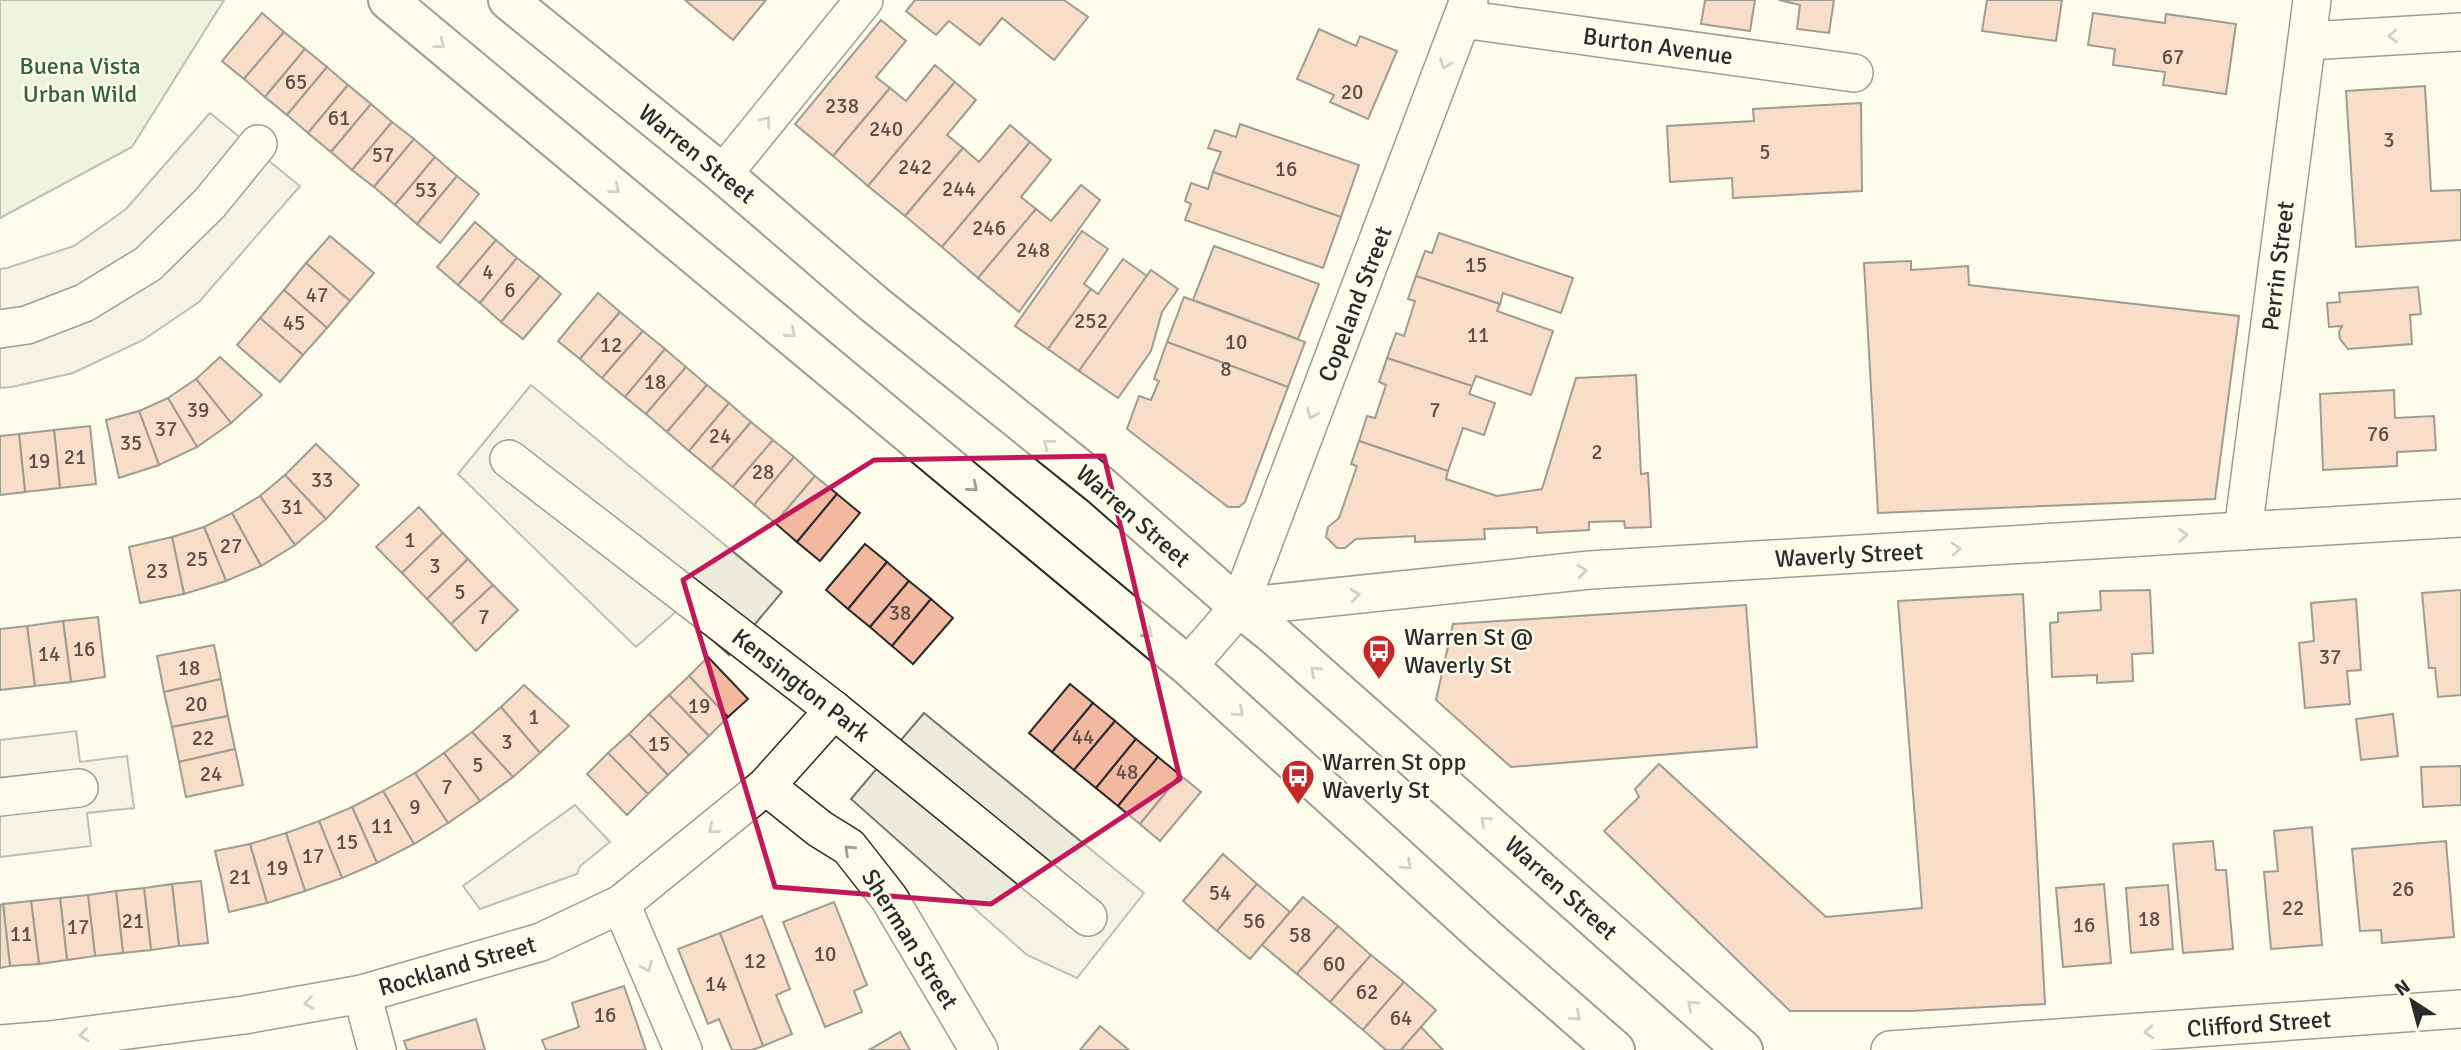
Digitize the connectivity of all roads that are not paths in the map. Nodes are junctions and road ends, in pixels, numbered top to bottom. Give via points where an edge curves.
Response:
1 (388, 0) edge
2 (508, 0) edge
3 (864, 0) edge
4 (2312, 0) edge
5 (1465, 10) edge
6 (2461, 32) edge
7 (2308, 41) junction
8 (1854, 72) dead end
9 (258, 144) dead end
10 (723, 174) junction
11 (0, 329) edge
12 (509, 459) dead end
13 (2461, 518) edge
14 (2243, 531) junction
15 (1239, 607) junction
16 (1188, 666) junction
17 (834, 710) junction
18 (766, 786) junction
19 (79, 788) dead end
20 (0, 797) edge
21 (621, 904) junction
22 (1088, 917) dead end
23 (362, 994) junction
24 (2461, 1009) edge
25 (0, 1044) edge
26 (377, 1050) edge
27 (683, 1050) edge
28 (979, 1050) edge
29 (1615, 1050) edge
30 (1743, 1050) edge
31 (1890, 1050) edge

1 -> 16 main road
2 - 10 main road, Warren Street
10 -> 3 street
4 - 7 street, Perrin Street
5 - 8 street, Burton Avenue
5 -> 15 street, Copeland Street
6 -> 7 street
7 - 14 street, Perrin Street
9 - 11 street via 210,203 148,264 84,303 27,325
15 -> 10 main road, Warren Street via 1101,486
12 - 17 street, Kensington Park
13 - 14 street, Waverly Street
15 -> 14 street, Waverly Street via 1590,570
15 - 16 street
30 -> 15 main road, Warren Street
16 -> 29 main road
17 - 18 street, Rockland Street
17 - 22 street, Kensington Park
18 -> 21 street, Rockland Street
28 -> 18 street, Sherman Street via 889,898 849,847
19 - 20 street
21 - 23 street, Rockland Street via 541,942
21 -> 27 street
23 -> 25 street, Rockland Street via 244,1015
23 - 26 street
24 -> 31 street, Clifford Street

